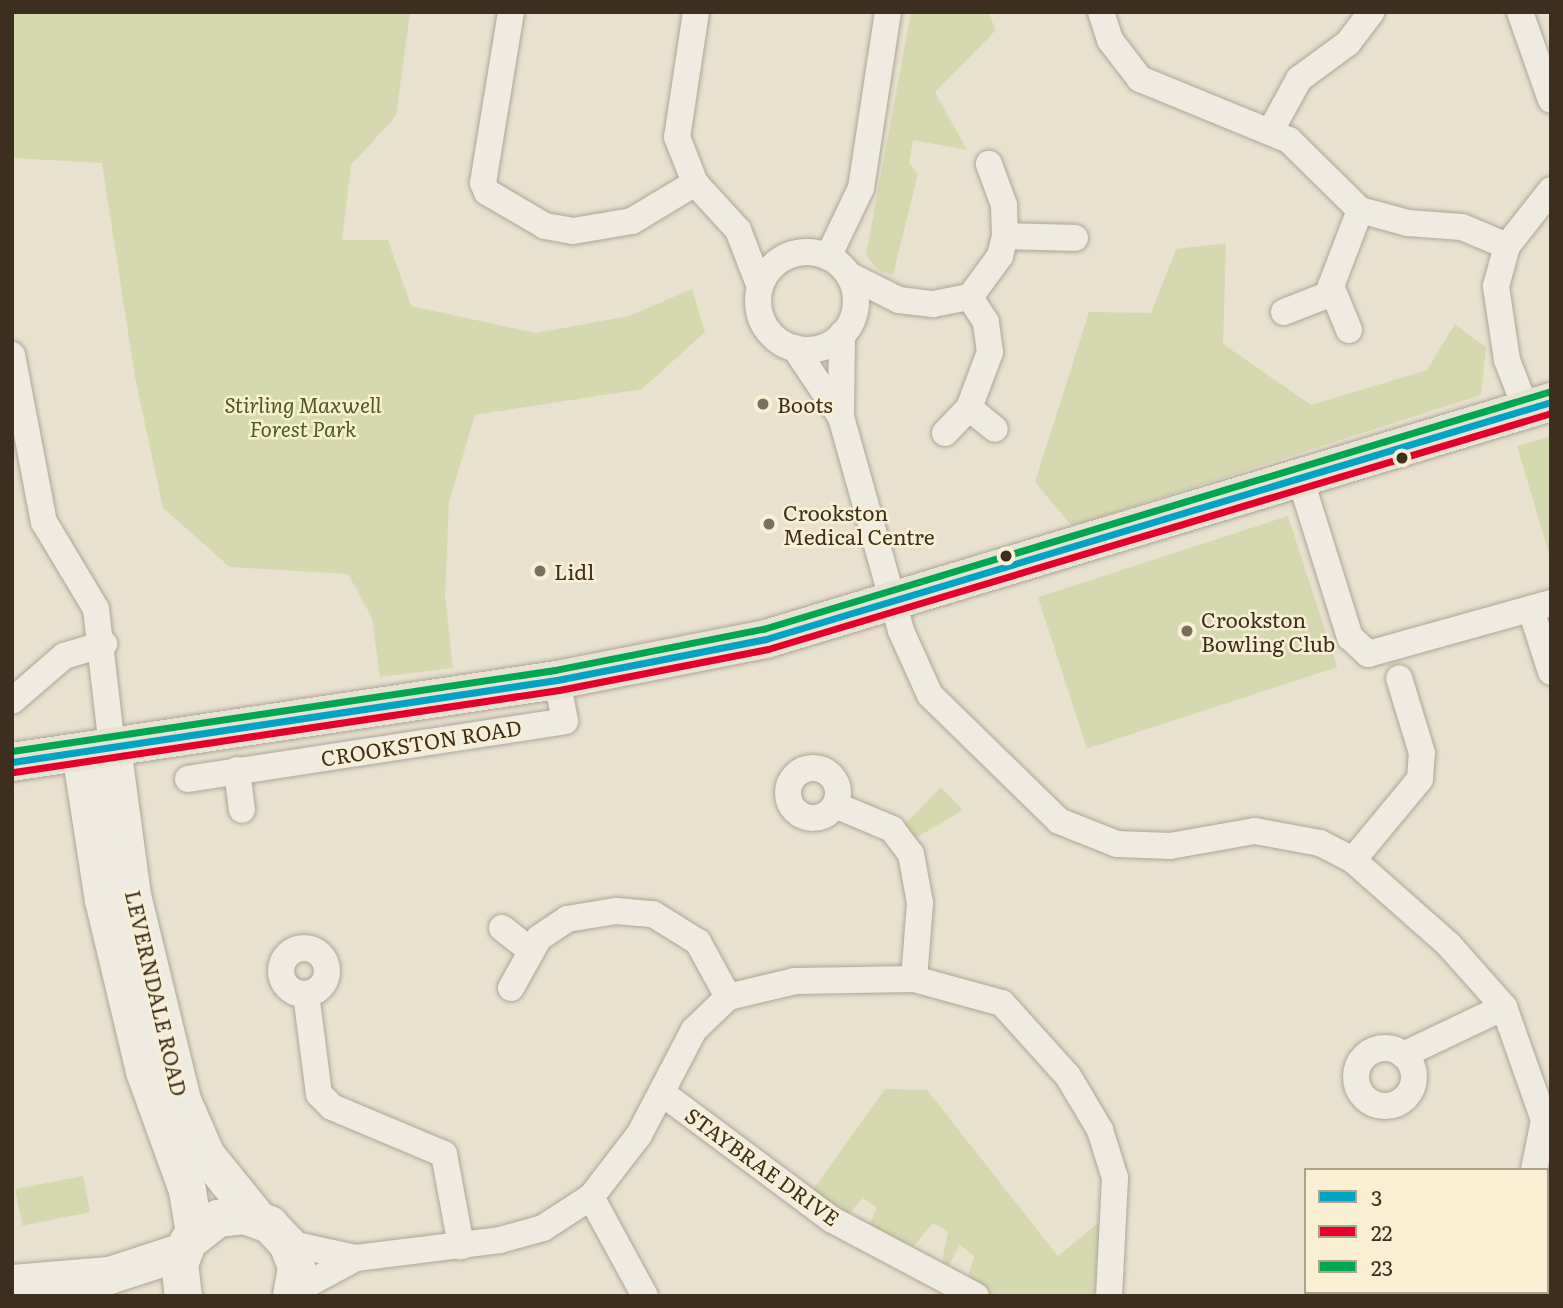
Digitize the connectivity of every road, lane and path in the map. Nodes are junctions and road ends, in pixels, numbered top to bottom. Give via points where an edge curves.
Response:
1 (510, 12) edge
2 (696, 12) edge
3 (888, 12) edge
4 (1101, 12) edge
5 (1371, 12) edge
6 (1520, 12) edge
7 (1551, 100) edge
8 (1271, 130) junction
9 (989, 164) dead end
10 (695, 183) junction
11 (1551, 190) edge
12 (1360, 210) junction
13 (738, 230) junction
14 (1005, 236) junction
15 (1075, 238) dead end
16 (1507, 246) junction
17 (796, 253) junction
18 (828, 257) junction
19 (849, 275) junction
20 (760, 287) junction
21 (1330, 294) junction
22 (970, 297) junction
23 (899, 300) junction
24 (1284, 312) dead end
25 (846, 329) junction
26 (1349, 330) dead end
27 (795, 348) junction
28 (12, 355) edge
29 (1538, 406) edge
30 (968, 408) junction
31 (841, 417) junction
32 (995, 429) dead end
33 (945, 433) dead end
34 (1301, 481) junction
35 (22, 486) edge
36 (895, 601) junction
37 (1541, 606) edge
38 (104, 644) junction
39 (1551, 672) edge
40 (1399, 678) dead end
41 (557, 680) junction
42 (12, 701) edge
43 (96, 749) junction
44 (12, 762) edge
45 (237, 770) junction
46 (188, 779) dead end
47 (835, 805) dead end
48 (242, 810) dead end
49 (1353, 860) junction
50 (502, 928) dead end
51 (529, 949) junction
52 (914, 979) junction
53 (511, 988) dead end
54 (306, 994) dead end
55 (728, 997) junction
56 (1504, 1007) junction
57 (1403, 1055) dead end
58 (1543, 1081) edge
59 (662, 1093) junction
60 (1534, 1168) edge
61 (591, 1197) junction
62 (257, 1218) junction
63 (189, 1242) junction
64 (287, 1243) junction
65 (461, 1246) junction
66 (356, 1258) junction
67 (109, 1275) junction
68 (12, 1283) edge
69 (292, 1294) edge
70 (168, 1296) edge
71 (183, 1296) edge
72 (645, 1296) edge
73 (976, 1296) edge
74 (1109, 1296) edge

1 - 10 street via 483,183 487,192 545,226 573,231 632,221
2 - 10 street via 677,137
3 - 18 street via 860,188
4 - 8 street via 1110,40 1140,79
5 - 8 street via 1348,43 1299,79
6 - 7 street
8 - 12 street
9 - 14 street via 1004,205
10 - 13 street
11 - 16 street
12 - 16 street via 1408,223 1462,227
12 - 21 street
13 - 17 street
13 - 20 street
14 - 15 street
14 - 22 street via 987,279
16 - 29 street via 1496,310
17 - 18 street
17 - 20 street via 774,264
18 - 19 street
19 - 23 street
19 - 25 street via 856,302
20 - 27 street via 764,323
21 - 24 street
21 - 26 street
22 - 23 street via 933,304
22 - 30 street via 990,334
23 - 25 street
25 - 27 street via 822,347
25 - 31 street
27 - 31 street
28 - 35 street
29 - 34 main road, CROOKSTON ROAD
30 - 32 street
30 - 33 street
31 - 36 street
34 - 36 main road, CROOKSTON ROAD
34 - 37 street via 1350,637 1368,654
35 - 38 street via 96,609
36 - 41 main road, CROOKSTON ROAD via 766,639
36 - 49 street via 901,631 930,695 1059,821 1117,844 1170,846 1255,831 1287,833
37 - 39 street
38 - 42 street via 64,656
38 - 43 street
40 - 49 street via 1422,753 1420,779
41 - 43 main road, CROOKSTON ROAD
41 - 45 street, CROOKSTON ROAD via 565,721
43 - 44 main road, CROOKSTON ROAD
43 - 62 street, LEVERNDALE ROAD via 182,1100 206,1154
43 - 63 street, LEVERNDALE ROAD via 106,913 144,1071 187,1190
45 - 46 street, CROOKSTON ROAD
45 - 48 street
47 - 52 street via 892,829 911,854 920,903
49 - 56 street via 1450,945
50 - 51 street
51 - 53 street
51 - 55 street via 566,919 616,911 653,914 698,942
52 - 55 street via 795,981
52 - 74 street via 1002,1003 1069,1076 1100,1130 1115,1178
54 - 65 street via 319,1094 332,1107 444,1154
55 - 59 street via 694,1030 672,1063
56 - 57 street
56 - 58 street
58 - 60 street via 1544,1120
59 - 61 street
59 - 73 street, STAYBRAE DRIVE via 831,1219
61 - 65 street via 543,1228
61 - 72 street
62 - 63 street via 230,1215
62 - 64 street, LEVERNDALE ROAD
63 - 67 street
63 - 71 street, LEVERNDALE ROAD
64 - 66 street
64 - 69 street via 296,1267
65 - 66 street
66 - 69 street
67 - 68 street
67 - 70 street

